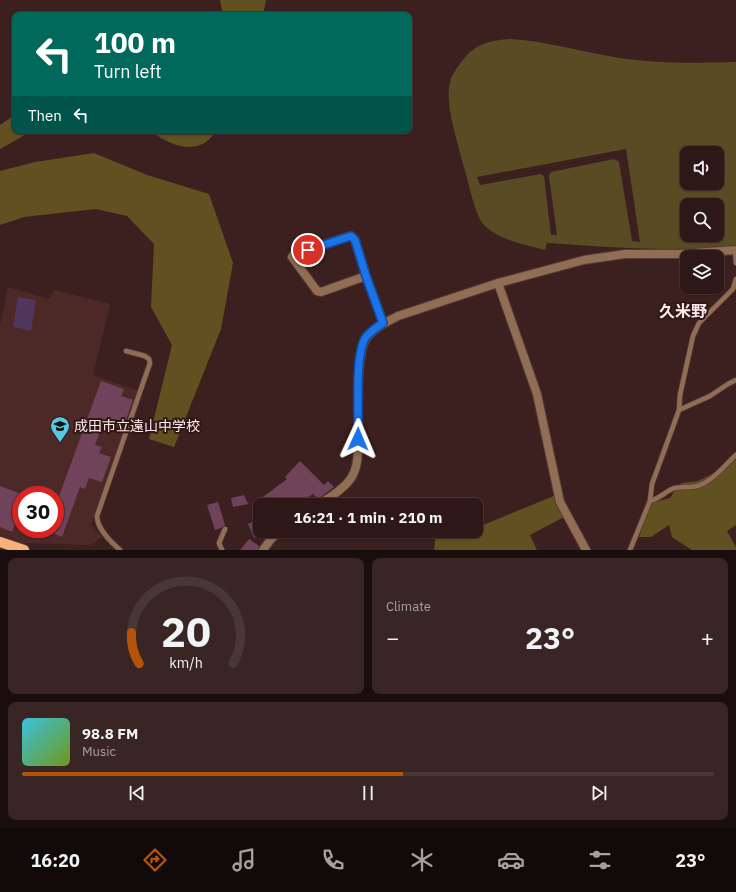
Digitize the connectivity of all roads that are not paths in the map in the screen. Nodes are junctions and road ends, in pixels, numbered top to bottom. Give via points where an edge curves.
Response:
1 (735, 250) edge
2 (736, 263) edge
3 (366, 276) junction
4 (736, 279) edge
5 (498, 283) junction
6 (383, 323) junction
7 (126, 352) dead end
8 (736, 380) edge
9 (679, 410) junction
10 (736, 455) edge
11 (328, 498) edge
12 (650, 501) junction
13 (225, 529) dead end
14 (272, 538) edge
15 (0, 542) edge
16 (24, 550) edge
17 (120, 550) edge
18 (222, 550) edge
19 (263, 550) edge
20 (586, 550) edge
21 (630, 550) edge

1 - 2 lane
1 - 5 street via 603,257
3 - 3 street via 355,240 351,236 294,254 292,257 317,291 321,292
3 - 6 street
4 - 9 lane via 733,289 699,323 693,336
5 - 6 street
5 - 20 street via 537,394 560,502
6 - 11 street via 366,337 361,352 356,466 350,480
7 - 17 lane via 145,356 150,363 97,516 100,528
8 - 9 lane via 710,396
9 - 12 lane via 652,484
10 - 12 lane via 703,483 680,487
12 - 21 lane
13 - 18 lane via 219,543
14 - 19 street
15 - 16 main road

